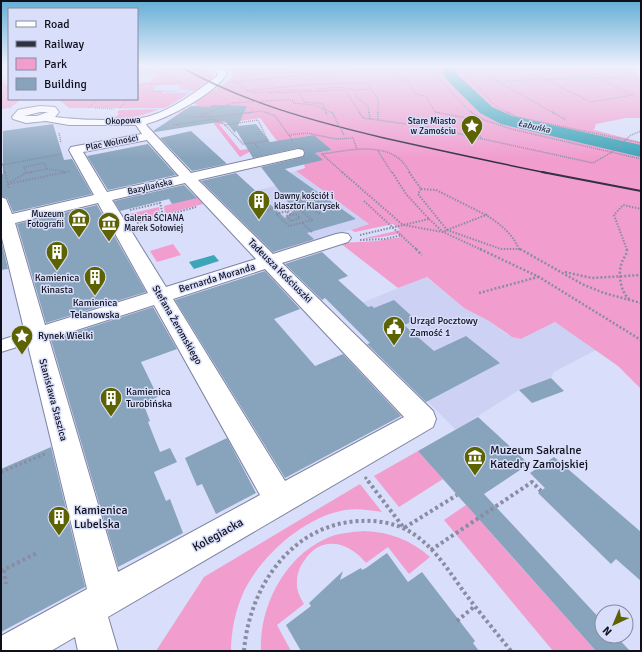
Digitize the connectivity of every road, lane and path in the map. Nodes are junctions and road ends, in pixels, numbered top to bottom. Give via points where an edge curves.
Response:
1 (191, 97) edge
2 (302, 97) edge
3 (350, 97) edge
4 (357, 97) edge
5 (377, 97) edge
6 (427, 97) edge
7 (456, 97) edge
8 (487, 97) edge
9 (525, 97) edge
10 (581, 97) edge
11 (618, 97) edge
12 (34, 100) edge
13 (43, 100) edge
14 (97, 100) edge
15 (127, 100) edge
16 (304, 102) junction
17 (88, 108) dead end
18 (119, 108) dead end
19 (325, 112) junction
20 (48, 113) junction
21 (326, 115) dead end
22 (186, 116) dead end
23 (200, 117) junction
24 (209, 117) junction
25 (213, 119) junction
26 (370, 119) junction
27 (472, 119) junction
28 (378, 120) junction
29 (484, 120) junction
30 (566, 120) dead end
31 (140, 121) junction
32 (171, 125) dead end
33 (225, 125) junction
34 (59, 130) dead end
35 (641, 130) edge
36 (289, 135) junction
37 (150, 136) junction
38 (346, 138) junction
39 (481, 138) junction
40 (290, 139) dead end
41 (625, 140) junction
42 (254, 142) junction
43 (641, 143) edge
44 (357, 149) junction
45 (378, 150) junction
46 (69, 152) junction
47 (612, 152) junction
48 (298, 153) dead end
49 (641, 159) edge
50 (33, 160) junction
51 (266, 160) junction
52 (1, 162) edge
53 (3, 165) junction
54 (35, 165) junction
55 (84, 168) junction
56 (47, 169) junction
57 (68, 172) junction
58 (26, 173) junction
59 (188, 178) junction
60 (8, 184) junction
61 (421, 189) junction
62 (102, 198) junction
63 (157, 198) dead end
64 (364, 201) dead end
65 (160, 203) junction
66 (197, 207) dead end
67 (271, 209) junction
68 (641, 209) edge
69 (124, 212) dead end
70 (261, 212) dead end
71 (287, 212) junction
72 (276, 214) junction
73 (305, 214) junction
74 (320, 214) dead end
75 (488, 214) junction
76 (3, 215) edge
77 (291, 215) junction
78 (163, 216) junction
79 (298, 216) junction
80 (289, 219) junction
81 (429, 219) junction
82 (283, 220) junction
83 (296, 220) junction
84 (301, 223) junction
85 (132, 224) dead end
86 (403, 225) junction
87 (393, 228) junction
88 (447, 230) junction
89 (313, 232) dead end
90 (443, 232) junction
91 (402, 235) junction
92 (352, 238) junction
93 (519, 249) junction
94 (422, 255) dead end
95 (270, 261) junction
96 (561, 272) junction
97 (641, 275) edge
98 (621, 276) junction
99 (539, 277) junction
100 (479, 293) dead end
101 (160, 296) junction
102 (629, 299) junction
103 (641, 303) edge
104 (41, 333) junction
105 (641, 340) edge
106 (1, 346) edge
107 (423, 419) joint
108 (47, 453) dead end
109 (1, 472) edge
110 (367, 480) dead end
111 (541, 491) dead end
112 (457, 494) dead end
113 (279, 500) junction
114 (404, 528) junction
115 (432, 550) junction
116 (37, 553) dead end
117 (2, 571) edge
118 (6, 584) dead end
119 (97, 603) junction
120 (474, 606) junction
121 (456, 621) dead end
122 (13, 651) edge
123 (98, 651) edge
124 (244, 651) edge
125 (511, 651) edge

1 - 31 street, Okopowa via 164,114
2 - 16 path
3 - 26 path via 363,118
4 - 26 path via 368,106
5 - 28 path
6 - 27 path via 435,112
7 - 29 path via 468,110
8 - 41 path via 508,113 538,122
9 - 30 path
10 - 11 path via 591,102
12 - 20 street via 16,117
13 - 20 street
14 - 17 path
15 - 18 path
16 - 19 path
16 - 19 path via 321,103
16 - 23 path, bridge via 282,100 226,104 217,111 201,114
19 - 21 path
19 - 38 path, bridge via 332,112
20 - 31 street, Okopowa via 60,122
22 - 23 path
23 - 24 path
24 - 25 path
24 - 36 path via 262,111 275,116
25 - 32 path
25 - 33 path
26 - 28 path
27 - 29 path
27 - 39 path
28 - 39 path
29 - 47 path
31 - 37 street, Tadeusza Kościuszki
33 - 42 path via 243,144
33 - 42 path via 258,120 268,141
34 - 46 path
35 - 41 path
36 - 38 path via 307,133 336,139
36 - 40 path
37 - 46 street, Plac Wolności
37 - 59 street, Tadeusza Kościuszki
38 - 44 path via 353,138
39 - 47 path via 593,163
41 - 43 path
41 - 47 path
42 - 51 path
44 - 45 path
44 - 86 path via 322,154
45 - 61 path via 393,154 403,161
45 - 81 path via 406,194
46 - 50 path
46 - 55 street, Stefana Żeromskiego
47 - 49 path
48 - 51 street, Bazyliańska
50 - 53 path
50 - 54 path
51 - 59 street, Bazyliańska
52 - 53 path
53 - 60 path
54 - 56 path via 44,163
54 - 58 path via 24,167
55 - 57 path
55 - 62 street, Stefana Żeromskiego
56 - 57 path
56 - 58 path
57 - 60 path
58 - 60 path
59 - 62 street, Bazyliańska
59 - 95 street, Tadeusza Kościuszki
61 - 75 path via 436,190
61 - 88 path via 418,194
62 - 76 street, Bazyliańska
62 - 101 street, Stefana Żeromskiego
63 - 65 path
64 - 87 path
65 - 69 path
65 - 78 path
66 - 78 path
67 - 70 path
67 - 72 path
67 - 74 path via 302,201
68 - 98 path via 623,205 614,215 627,250 626,258 621,264
71 - 72 path
71 - 73 path via 298,208
71 - 77 path
72 - 82 path
73 - 79 path
73 - 84 path via 312,220
75 - 88 path
75 - 93 path via 514,238
76 - 104 street, Stanisława Staszica
77 - 79 path
77 - 80 path via 287,216
78 - 85 path
79 - 83 path via 300,218
80 - 82 path
80 - 83 path
81 - 86 path
81 - 90 path
82 - 84 path via 289,226
83 - 84 path
84 - 89 path
86 - 87 path
86 - 90 path
87 - 91 path
87 - 92 path
88 - 90 path
88 - 93 path via 501,249
90 - 99 path
91 - 92 path via 375,240
91 - 94 path
92 - 95 street, Bernarda Moranda
93 - 96 path
95 - 101 street, Bernarda Moranda
95 - 107 street, Tadeusza Kościuszki
96 - 98 path via 592,278
96 - 102 path via 604,293
97 - 98 path
98 - 102 path via 623,293
99 - 100 path
99 - 105 path
101 - 104 street, Bernarda Moranda
101 - 113 street, Stefana Żeromskiego
102 - 103 path
104 - 106 street
104 - 119 street, Stanisława Staszica
107 - 113 street, Kolegiacka
108 - 109 path
110 - 114 path
111 - 115 path via 532,482
112 - 114 path
113 - 119 street, Kolegiacka
114 - 115 path
114 - 124 path via 377,521 356,521 323,529 300,542 274,570 256,597 248,620
115 - 120 path
116 - 117 path
117 - 118 path
119 - 122 street, Kolegiacka
119 - 123 street, Stanisława Staszica
120 - 121 path
120 - 125 path

